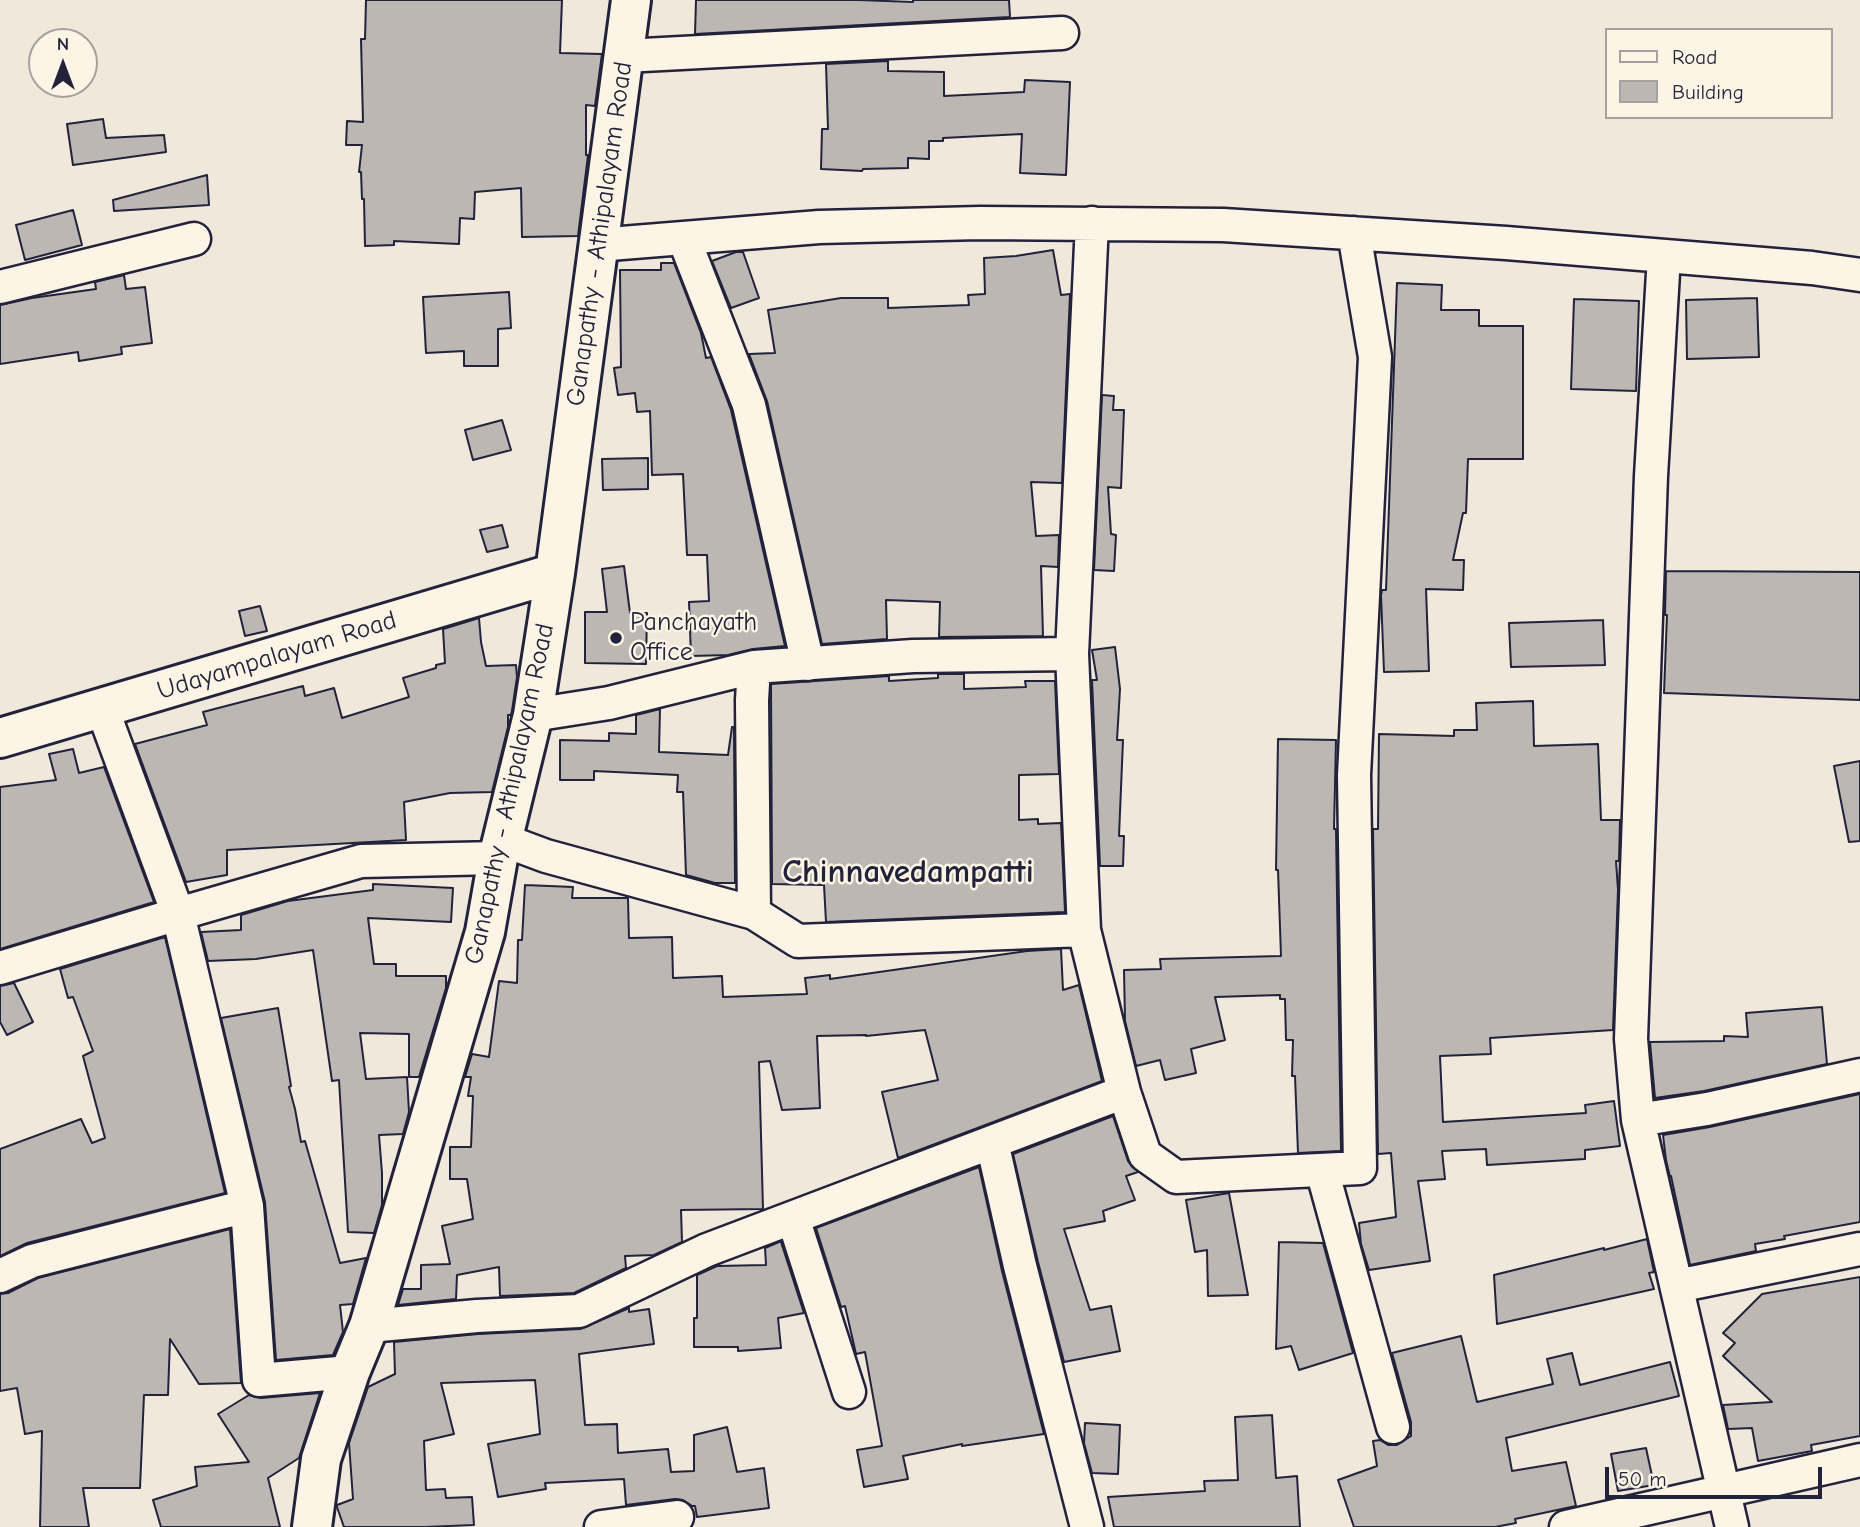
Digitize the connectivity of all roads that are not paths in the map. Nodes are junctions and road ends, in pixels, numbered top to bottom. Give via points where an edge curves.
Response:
1 (631, 0) edge
2 (1062, 33) dead end
3 (624, 56) junction
4 (1093, 223) junction
5 (1354, 233) junction
6 (194, 239) dead end
7 (684, 239) junction
8 (597, 245) junction
9 (1664, 256) junction
10 (1860, 275) edge
11 (0, 287) edge
12 (555, 573) junction
13 (1073, 654) junction
14 (808, 664) junction
15 (754, 667) junction
16 (102, 708) junction
17 (533, 715) junction
18 (0, 738) edge
19 (500, 849) junction
20 (754, 913) junction
21 (178, 914) junction
22 (1084, 930) junction
23 (0, 968) edge
24 (1860, 1075) edge
25 (1124, 1092) junction
26 (1638, 1120) junction
27 (992, 1142) junction
28 (1322, 1170) junction
29 (247, 1206) junction
30 (793, 1218) junction
31 (1860, 1249) edge
32 (0, 1276) edge
33 (1677, 1286) junction
34 (369, 1326) junction
35 (350, 1372) junction
36 (849, 1392) dead end
37 (1393, 1427) dead end
38 (1860, 1460) edge
39 (1725, 1491) junction
40 (677, 1517) dead end
41 (312, 1527) edge
42 (601, 1527) edge
43 (1087, 1527) edge
44 (1566, 1527) edge
45 (1732, 1527) edge

1 - 3 main road, Ganapathy - Athipalayam Road
2 - 3 street
3 - 8 main road, Ganapathy - Athipalayam Road
4 - 5 street
4 - 7 street via 819,227
4 - 13 street
5 - 9 street
5 - 28 street via 1375,357 1354,775 1360,1168
6 - 11 street
7 - 8 street
7 - 14 street via 749,405
8 - 12 main road, Ganapathy - Athipalayam Road
9 - 10 street
9 - 26 street via 1651,475 1631,1039
12 - 16 main road, Udayampalayam Road
12 - 17 main road, Ganapathy - Athipalayam Road
13 - 14 street via 913,656
13 - 22 street
14 - 15 street
15 - 17 street via 609,703
15 - 20 street
16 - 18 main road, Udayampalayam Road
16 - 21 street
17 - 19 main road, Ganapathy - Athipalayam Road
19 - 20 street via 545,856
19 - 21 street via 361,861
19 - 34 main road, Ganapathy - Athipalayam Road via 485,932
20 - 22 street via 798,941
21 - 23 street
21 - 29 street
22 - 25 street
24 - 26 street
25 - 27 street
25 - 28 street via 1145,1155 1176,1177
26 - 33 street
27 - 30 street
27 - 43 street
28 - 37 street
29 - 32 street via 32,1261
29 - 35 street via 259,1380
30 - 34 street via 707,1250 579,1311
30 - 36 street
31 - 33 street
33 - 39 street
34 - 35 main road, Ganapathy - Athipalayam Road
35 - 41 main road, Ganapathy - Athipalayam Road via 321,1459
38 - 39 street
39 - 44 street
39 - 45 street
40 - 42 street

